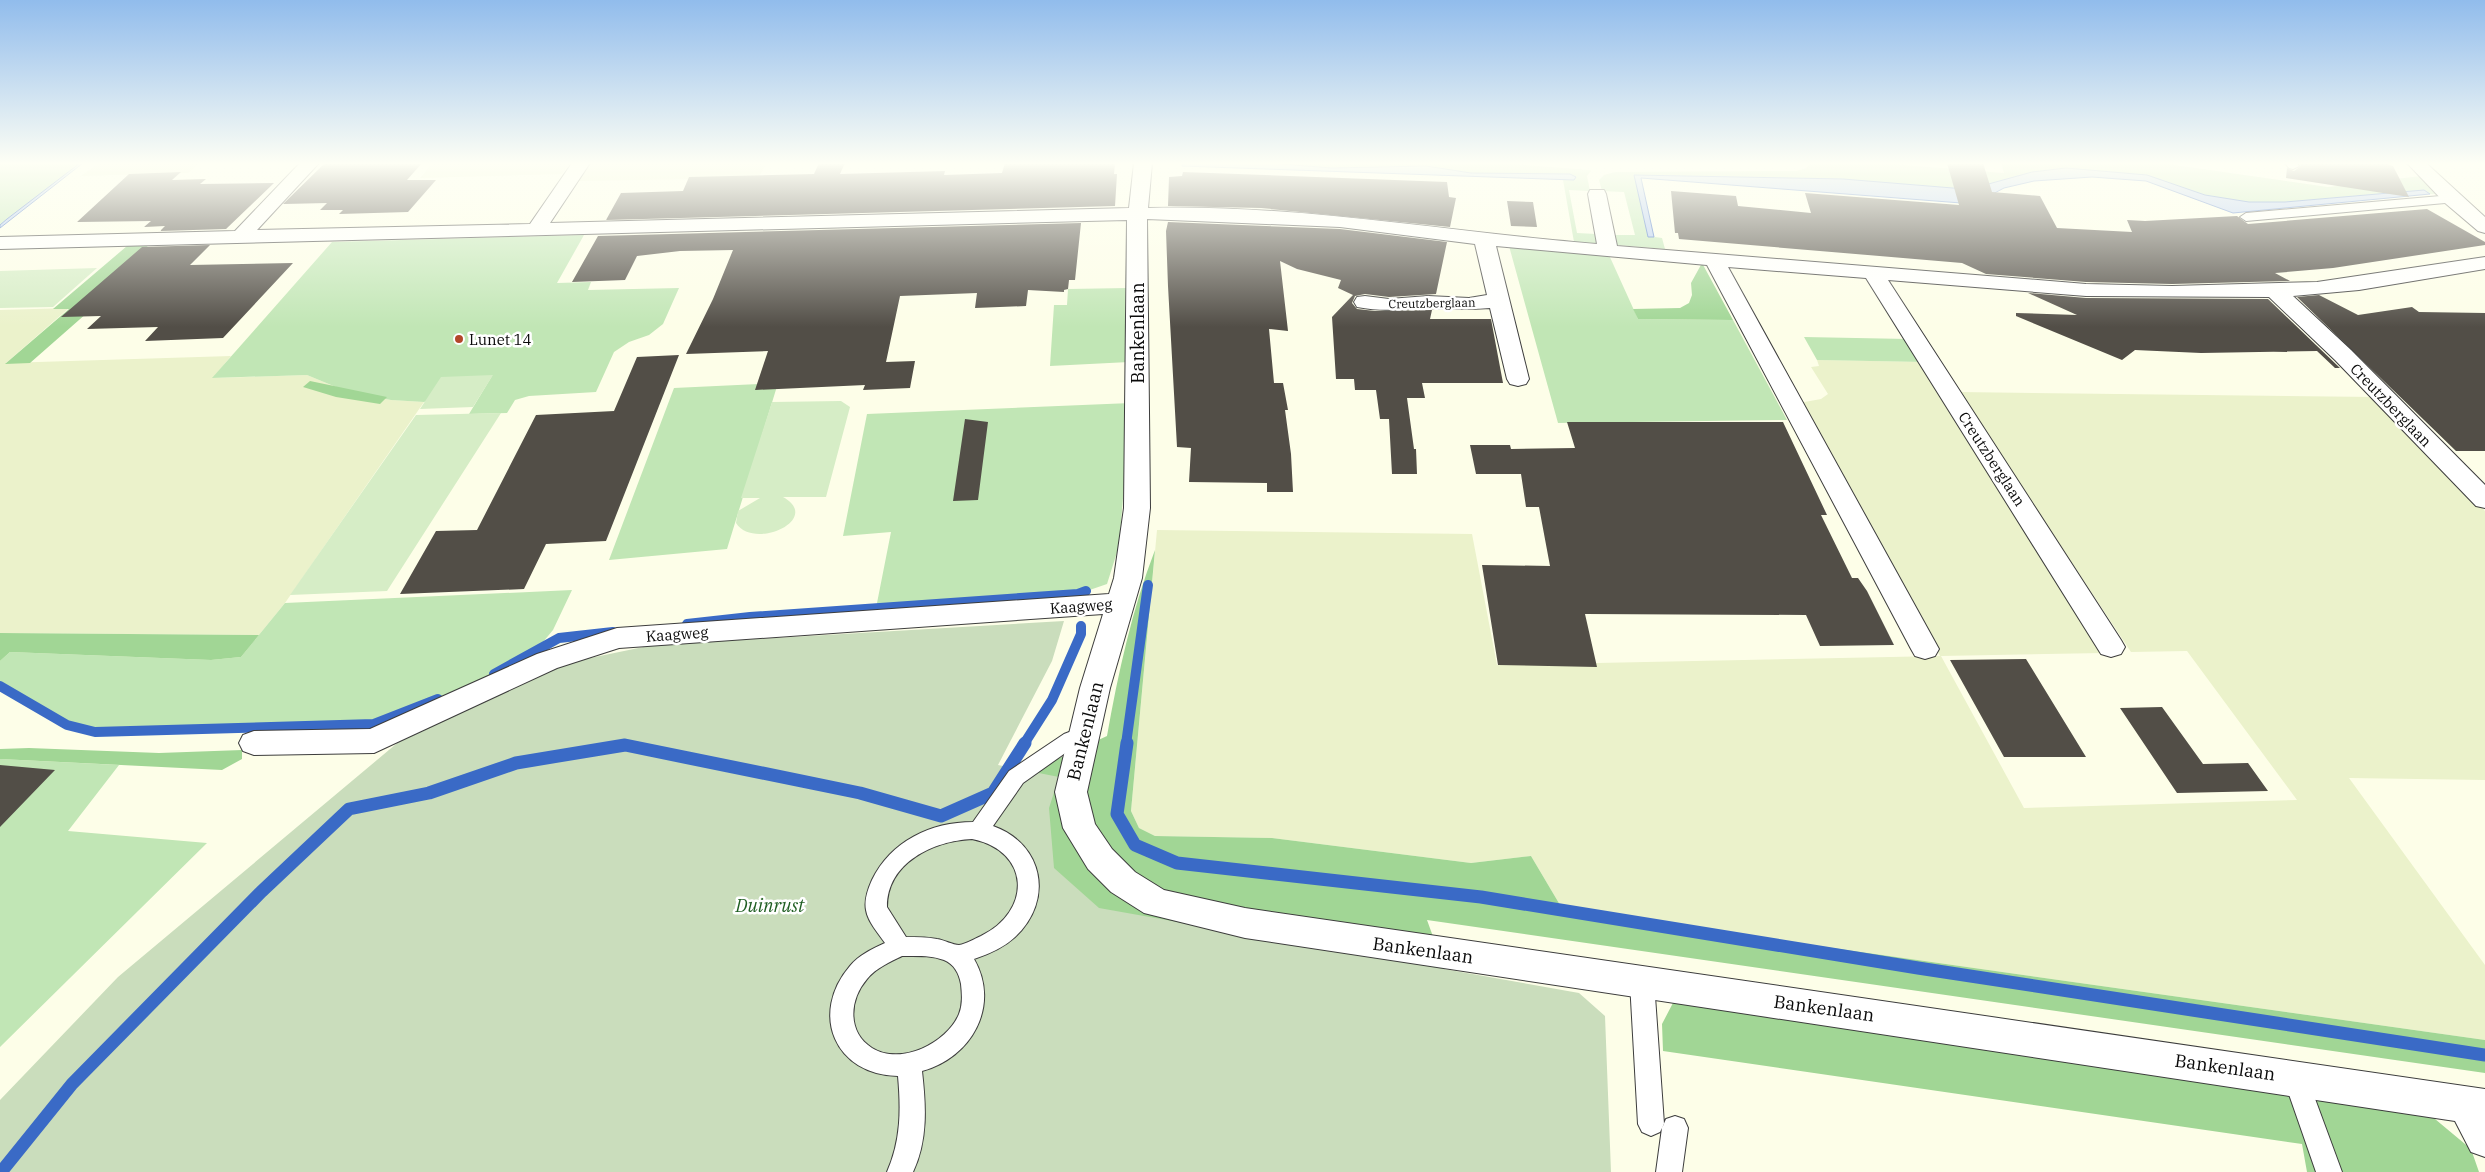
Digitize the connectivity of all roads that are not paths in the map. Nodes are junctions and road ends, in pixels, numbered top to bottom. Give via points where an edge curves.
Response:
1 (257, 218) edge
2 (544, 218) edge
3 (990, 218) edge
4 (1138, 218) edge
5 (1245, 218) edge
6 (1602, 218) edge
7 (2474, 218) edge
8 (2485, 227) edge
9 (536, 229) junction
10 (238, 238) junction
11 (1484, 238) junction
12 (0, 243) edge
13 (1608, 250) junction
14 (1713, 258) junction
15 (2485, 263) edge
16 (1872, 271) junction
17 (2274, 290) junction
18 (1499, 300) junction
19 (1365, 302) dead end
20 (1518, 379) dead end
21 (2485, 500) edge
22 (1120, 603) junction
23 (2112, 647) dead end
24 (1925, 650) dead end
25 (1085, 732) junction
26 (254, 744) dead end
27 (978, 831) junction
28 (900, 946) junction
29 (957, 955) junction
30 (1642, 982) junction
31 (909, 1064) junction
32 (2295, 1077) junction
33 (2476, 1106) edge
34 (2485, 1138) edge
35 (900, 1172) edge
36 (1669, 1172) edge
37 (2329, 1172) edge

1 - 10 street
2 - 9 street
3 - 9 street
4 - 22 street, Bankenlaan via 1137,508 1128,578
5 - 11 street via 1340,221
6 - 13 street
7 - 8 street
9 - 10 street
10 - 12 street
11 - 13 street
11 - 18 street, Creutzberglaan
13 - 14 street
14 - 16 street
14 - 24 street
15 - 17 street via 2361,284
16 - 17 street via 2086,290
16 - 23 street, Creutzberglaan
17 - 21 street, Creutzberglaan via 2344,355
18 - 19 street, Creutzberglaan via 1469,304 1428,302 1389,305
18 - 20 street, Creutzberglaan
22 - 25 street, Bankenlaan
22 - 26 street, Kaagweg via 617,638 547,661 374,741
25 - 27 lane via 1016,777
25 - 30 street, Bankenlaan via 1071,792 1079,828 1100,858 1123,882 1156,903 1245,923
27 - 28 lane via 953,831 928,837 906,850 888,868 879,888 876,910
27 - 29 lane via 1001,838 1017,852 1027,870 1029,891 1022,912 1006,932 983,947
28 - 29 lane
28 - 31 lane via 859,972 846,989 840,1009 842,1028 851,1045 866,1058 886,1064
29 - 31 lane via 969,970 975,987 974,1007 966,1026 952,1044
30 - 32 street, Bankenlaan
30 - 36 lane
31 - 35 lane via 915,1110 905,1163
32 - 33 street, Bankenlaan
32 - 37 lane
33 - 34 street, Bankenlaan

